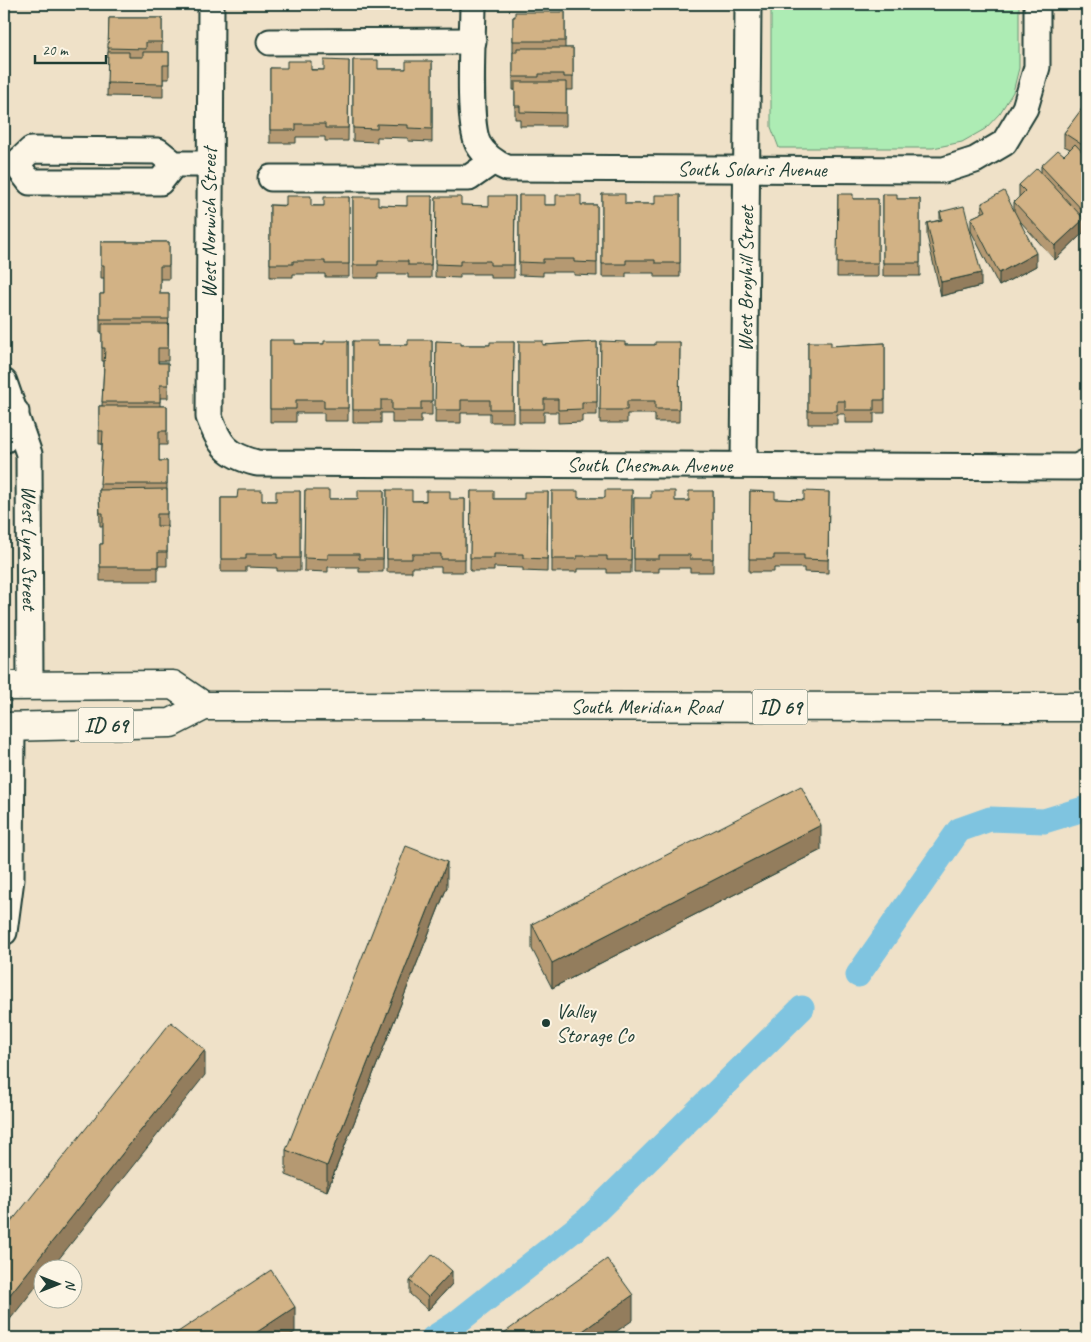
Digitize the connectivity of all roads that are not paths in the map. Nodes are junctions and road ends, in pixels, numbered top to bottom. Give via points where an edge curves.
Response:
1 (211, 4) edge
2 (473, 4) edge
3 (748, 4) edge
4 (1036, 4) edge
5 (473, 41) junction
6 (270, 42) dead end
7 (492, 162) junction
8 (10, 164) edge
9 (209, 164) junction
10 (746, 170) junction
11 (270, 178) dead end
12 (4, 382) edge
13 (16, 412) junction
14 (4, 440) edge
15 (218, 441) joint
16 (1087, 462) edge
17 (744, 464) junction
18 (17, 686) edge
19 (200, 702) junction
20 (1087, 707) edge
21 (6, 719) edge
22 (4, 932) edge

1 - 9 street, West Norwich Street
2 - 5 street
3 - 10 street, West Broyhill Street
4 - 10 street, South Solaris Avenue via 1036,67 1025,108 1004,142 975,160 944,170
5 - 6 street
5 - 7 street via 473,122 478,143
7 - 10 street, South Solaris Avenue via 508,168
7 - 11 street via 470,178
8 - 9 street via 31,150 158,151 174,164
9 - 15 street, West Norwich Street via 210,417
10 - 17 street, West Broyhill Street
12 - 13 street, West Lyra Street
13 - 14 street
13 - 18 street, West Lyra Street via 29,454
15 - 17 street, South Chesman Avenue via 239,458 257,463
16 - 17 street, South Chesman Avenue via 1077,467
18 - 19 main road, ID 69 via 173,685
18 - 21 main road
19 - 20 main road, South Meridian Road / ID 69
19 - 21 main road, South Meridian Road / ID 69 via 171,723
21 - 22 street via 11,879

